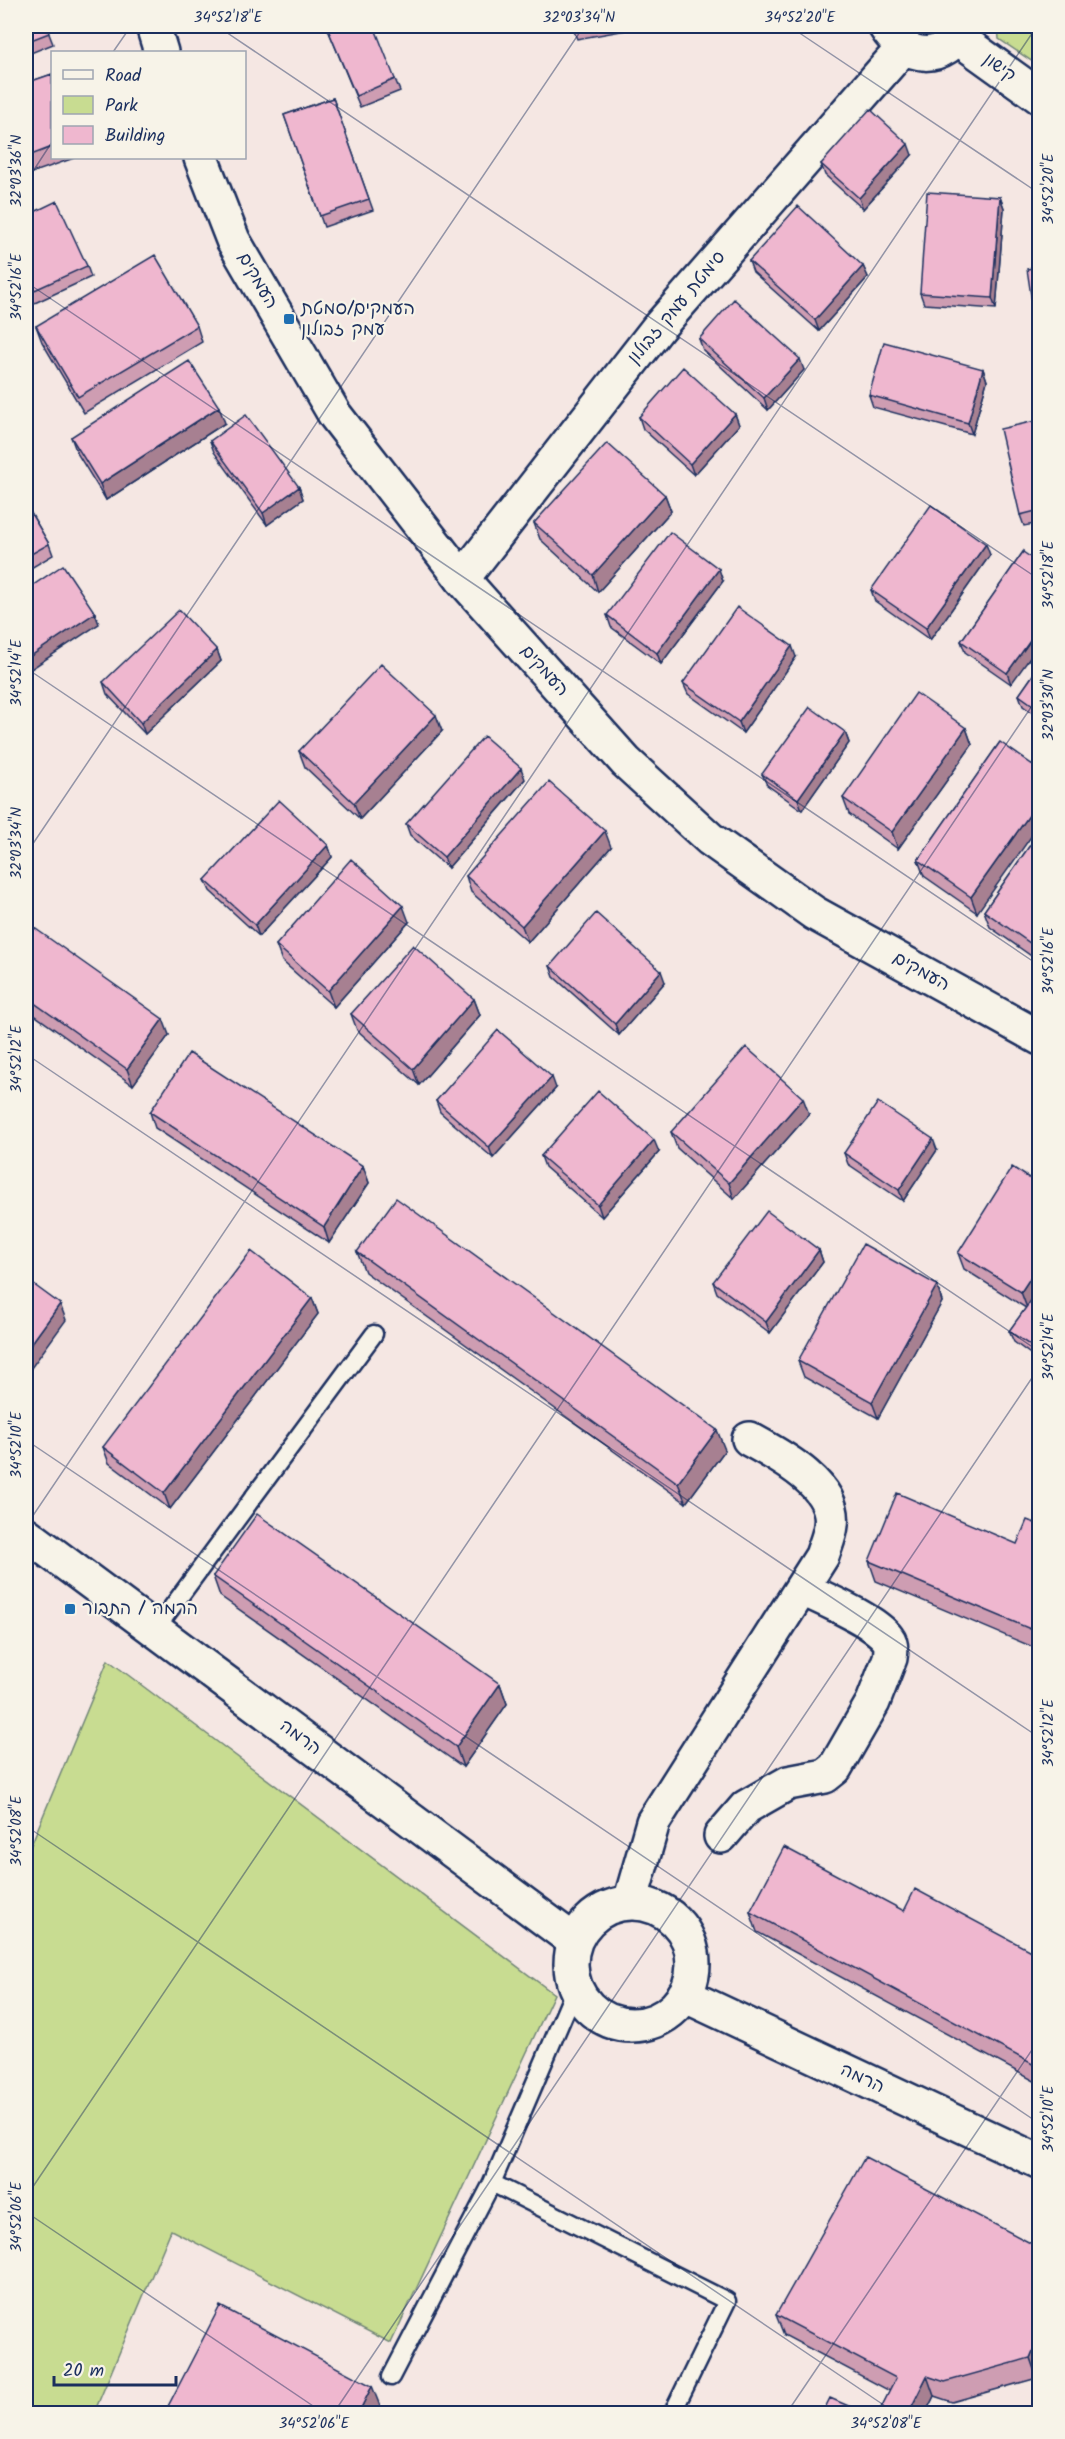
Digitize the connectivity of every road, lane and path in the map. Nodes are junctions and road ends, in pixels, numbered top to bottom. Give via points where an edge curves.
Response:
1 (153, 26) edge
2 (961, 32) edge
3 (894, 37) edge
4 (161, 51) edge
5 (1040, 97) edge
6 (201, 159) edge
7 (462, 579) junction
8 (1040, 1038) edge
9 (374, 1334) dead end
10 (749, 1439) dead end
11 (26, 1534) edge
12 (803, 1588) junction
13 (155, 1630) junction
14 (721, 1836) dead end
15 (630, 1902) junction
16 (574, 1941) junction
17 (575, 1989) junction
18 (684, 1995) junction
19 (1040, 2162) edge
20 (492, 2183) junction
21 (391, 2377) dead end
22 (672, 2414) edge

1 - 4 street
2 - 3 street via 946,48 932,53 917,53
2 - 5 street, קישון
3 - 7 street, סימטת עמק זבולון via 658,328
6 - 7 street, העמקים via 233,240 335,415
7 - 8 street, העמקים via 626,762 710,839 814,913
9 - 13 lane
10 - 12 street via 794,1466 827,1499 832,1524 822,1556
11 - 13 street, הרמה
12 - 14 street via 873,1625 888,1639 890,1658 873,1702 835,1768 825,1776 788,1783 746,1807
12 - 15 street via 653,1822
13 - 16 street, הרמה
15 - 16 street via 609,1906 592,1916
15 - 18 street via 651,1905 676,1920 686,1935 693,1960 692,1978
16 - 17 street via 570,1962
17 - 18 street via 587,2007 604,2019 632,2026 662,2018
17 - 20 lane
18 - 19 street, הרמה
20 - 21 lane
20 - 22 lane via 727,2301

